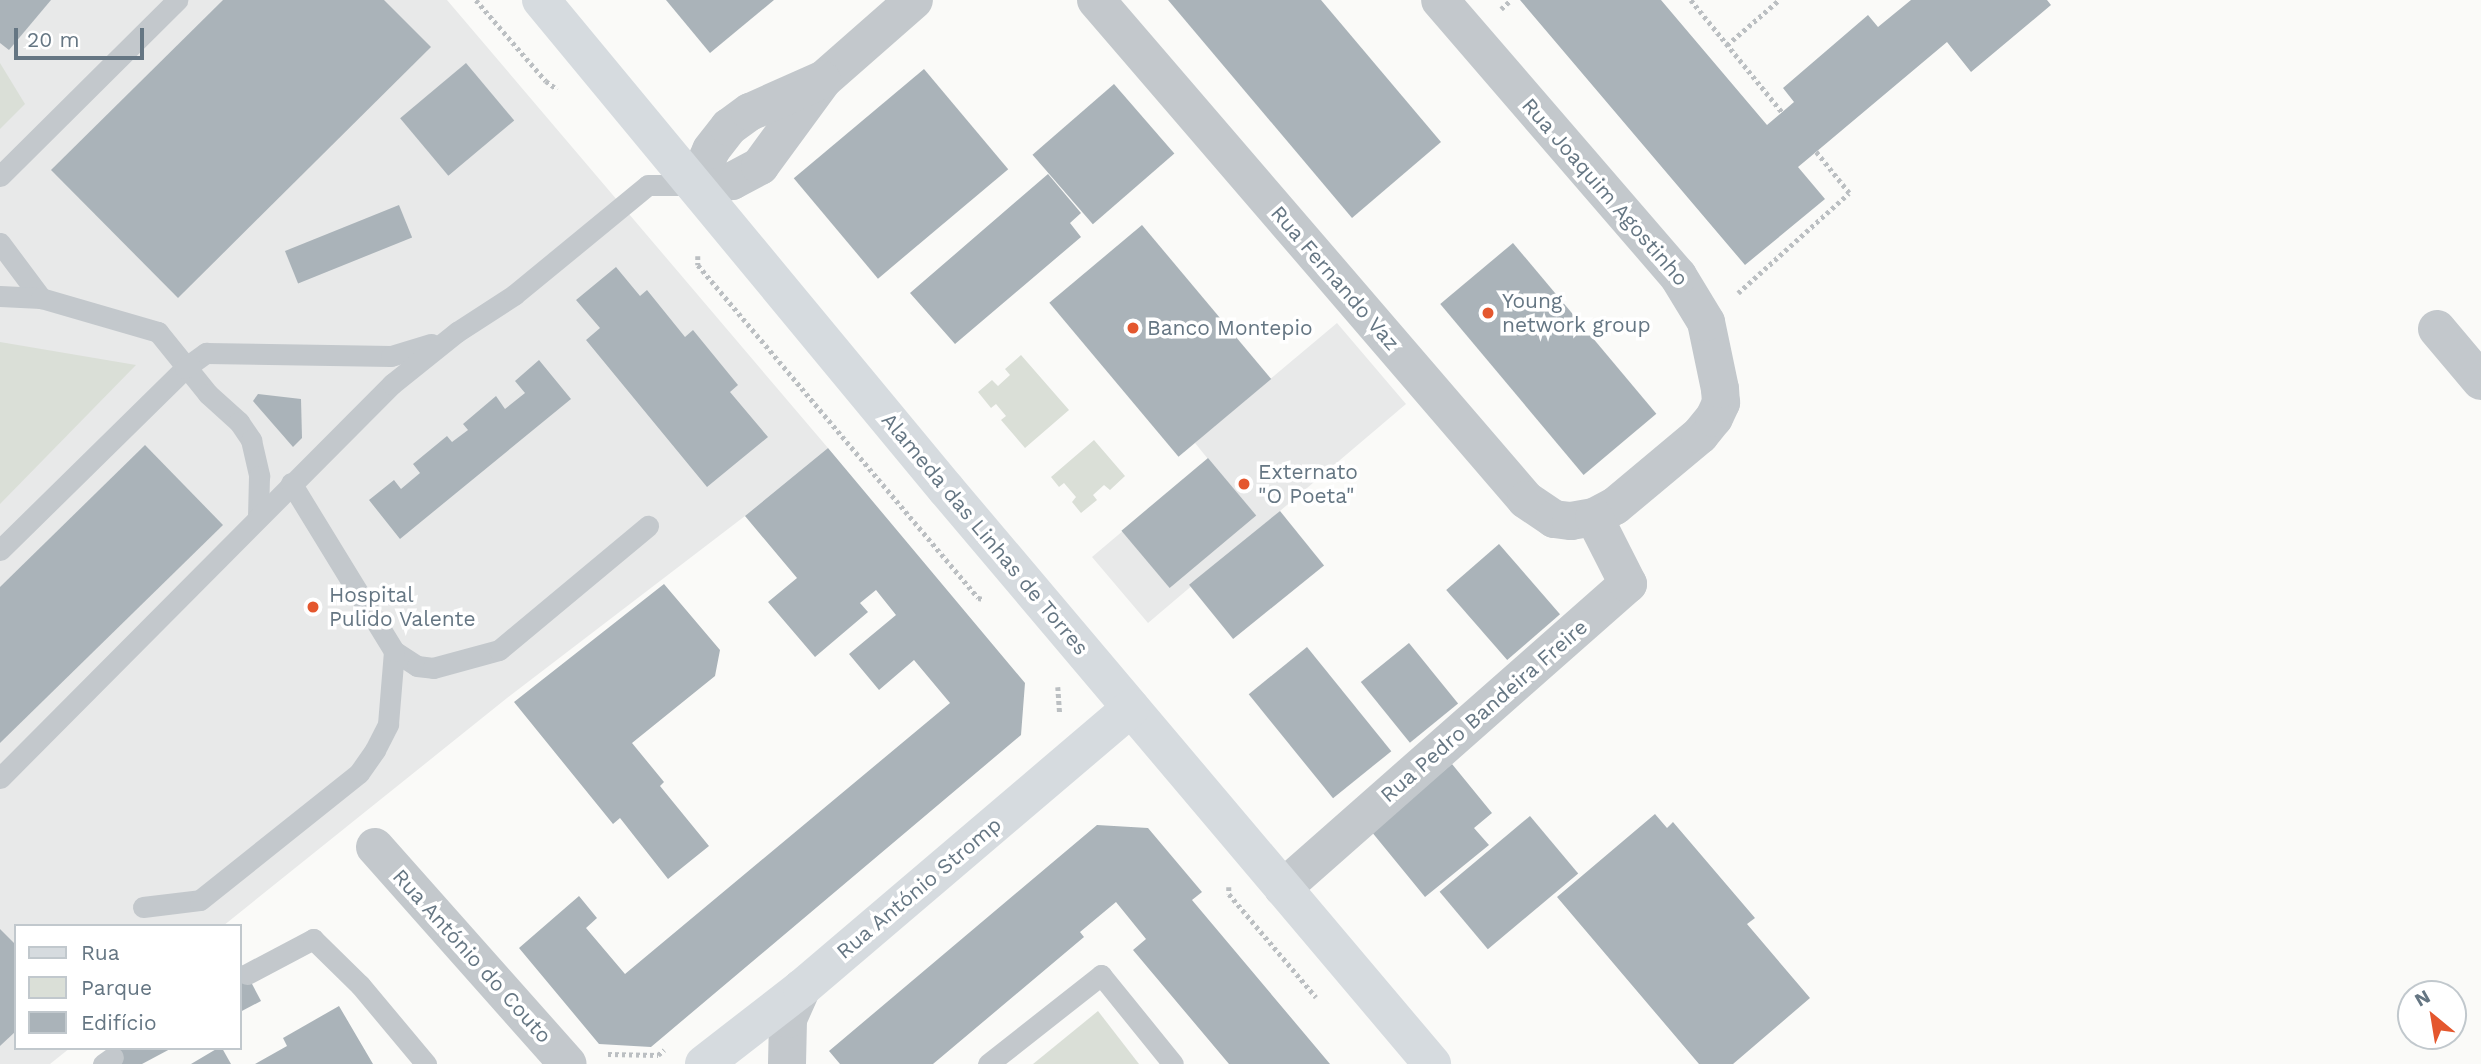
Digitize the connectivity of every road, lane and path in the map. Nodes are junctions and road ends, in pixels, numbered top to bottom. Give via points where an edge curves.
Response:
1 (177, 0) edge
2 (541, 0) edge
3 (914, 0) edge
4 (1096, 0) edge
5 (1440, 0) edge
6 (1691, 0) edge
7 (1779, 0) edge
8 (1727, 45) junction
9 (822, 80) junction
10 (1782, 112) dead end
11 (1815, 152) dead end
12 (0, 176) edge
13 (695, 185) junction
14 (0, 243) edge
15 (0, 296) edge
16 (41, 298) junction
17 (1706, 322) junction
18 (2437, 329) dead end
19 (457, 332) junction
20 (185, 368) junction
21 (2481, 381) edge
22 (291, 483) junction
23 (258, 517) junction
24 (1594, 517) junction
25 (648, 526) dead end
26 (0, 550) edge
27 (394, 651) junction
28 (1131, 708) junction
29 (0, 778) edge
30 (376, 847) dead end
31 (1283, 888) junction
32 (143, 907) dead end
33 (247, 974) dead end
34 (802, 988) junction
35 (426, 1064) edge
36 (568, 1064) edge
37 (704, 1064) edge
38 (787, 1064) edge
39 (988, 1064) edge
40 (1173, 1064) edge
41 (1432, 1064) edge

1 - 12 lane
2 - 13 main road, Alameda das Linhas de Torres
3 - 9 street
4 - 24 street, Rua Fernando Vaz via 1526,500 1554,519
5 - 17 street, Rua Joaquim Agostinho via 1678,276
6 - 8 path
7 - 8 path
8 - 10 path
9 - 13 street via 750,112 729,127 711,150
9 - 13 street via 760,166 732,181
11 - 17 path via 1849,193
13 - 19 lane via 648,185 514,295
13 - 28 main road, Alameda das Linhas de Torres
14 - 16 lane
15 - 16 lane
16 - 20 lane via 152,328
17 - 24 street, Rua Joaquim Agostinho via 1720,389 1721,403 1714,418 1615,506
18 - 21 street
19 - 20 lane via 391,356 206,353
19 - 22 lane via 392,384
20 - 23 lane via 251,440 259,476
20 - 26 lane
22 - 23 lane
22 - 27 lane
23 - 29 lane
24 - 31 street, Rua Pedro Bandeira Freire via 1628,584
25 - 27 lane via 499,650 433,668 417,666
27 - 32 lane via 387,724 359,773 200,900
28 - 31 main road, Alameda das Linhas de Torres
28 - 34 main road, Rua António Stromp
30 - 36 street, Rua António do Couto
31 - 41 main road, Alameda das Linhas de Torres
33 - 35 lane via 313,939 360,985
34 - 37 main road, Rua António Stromp
34 - 38 street via 788,1018
39 - 40 lane via 1101,975

